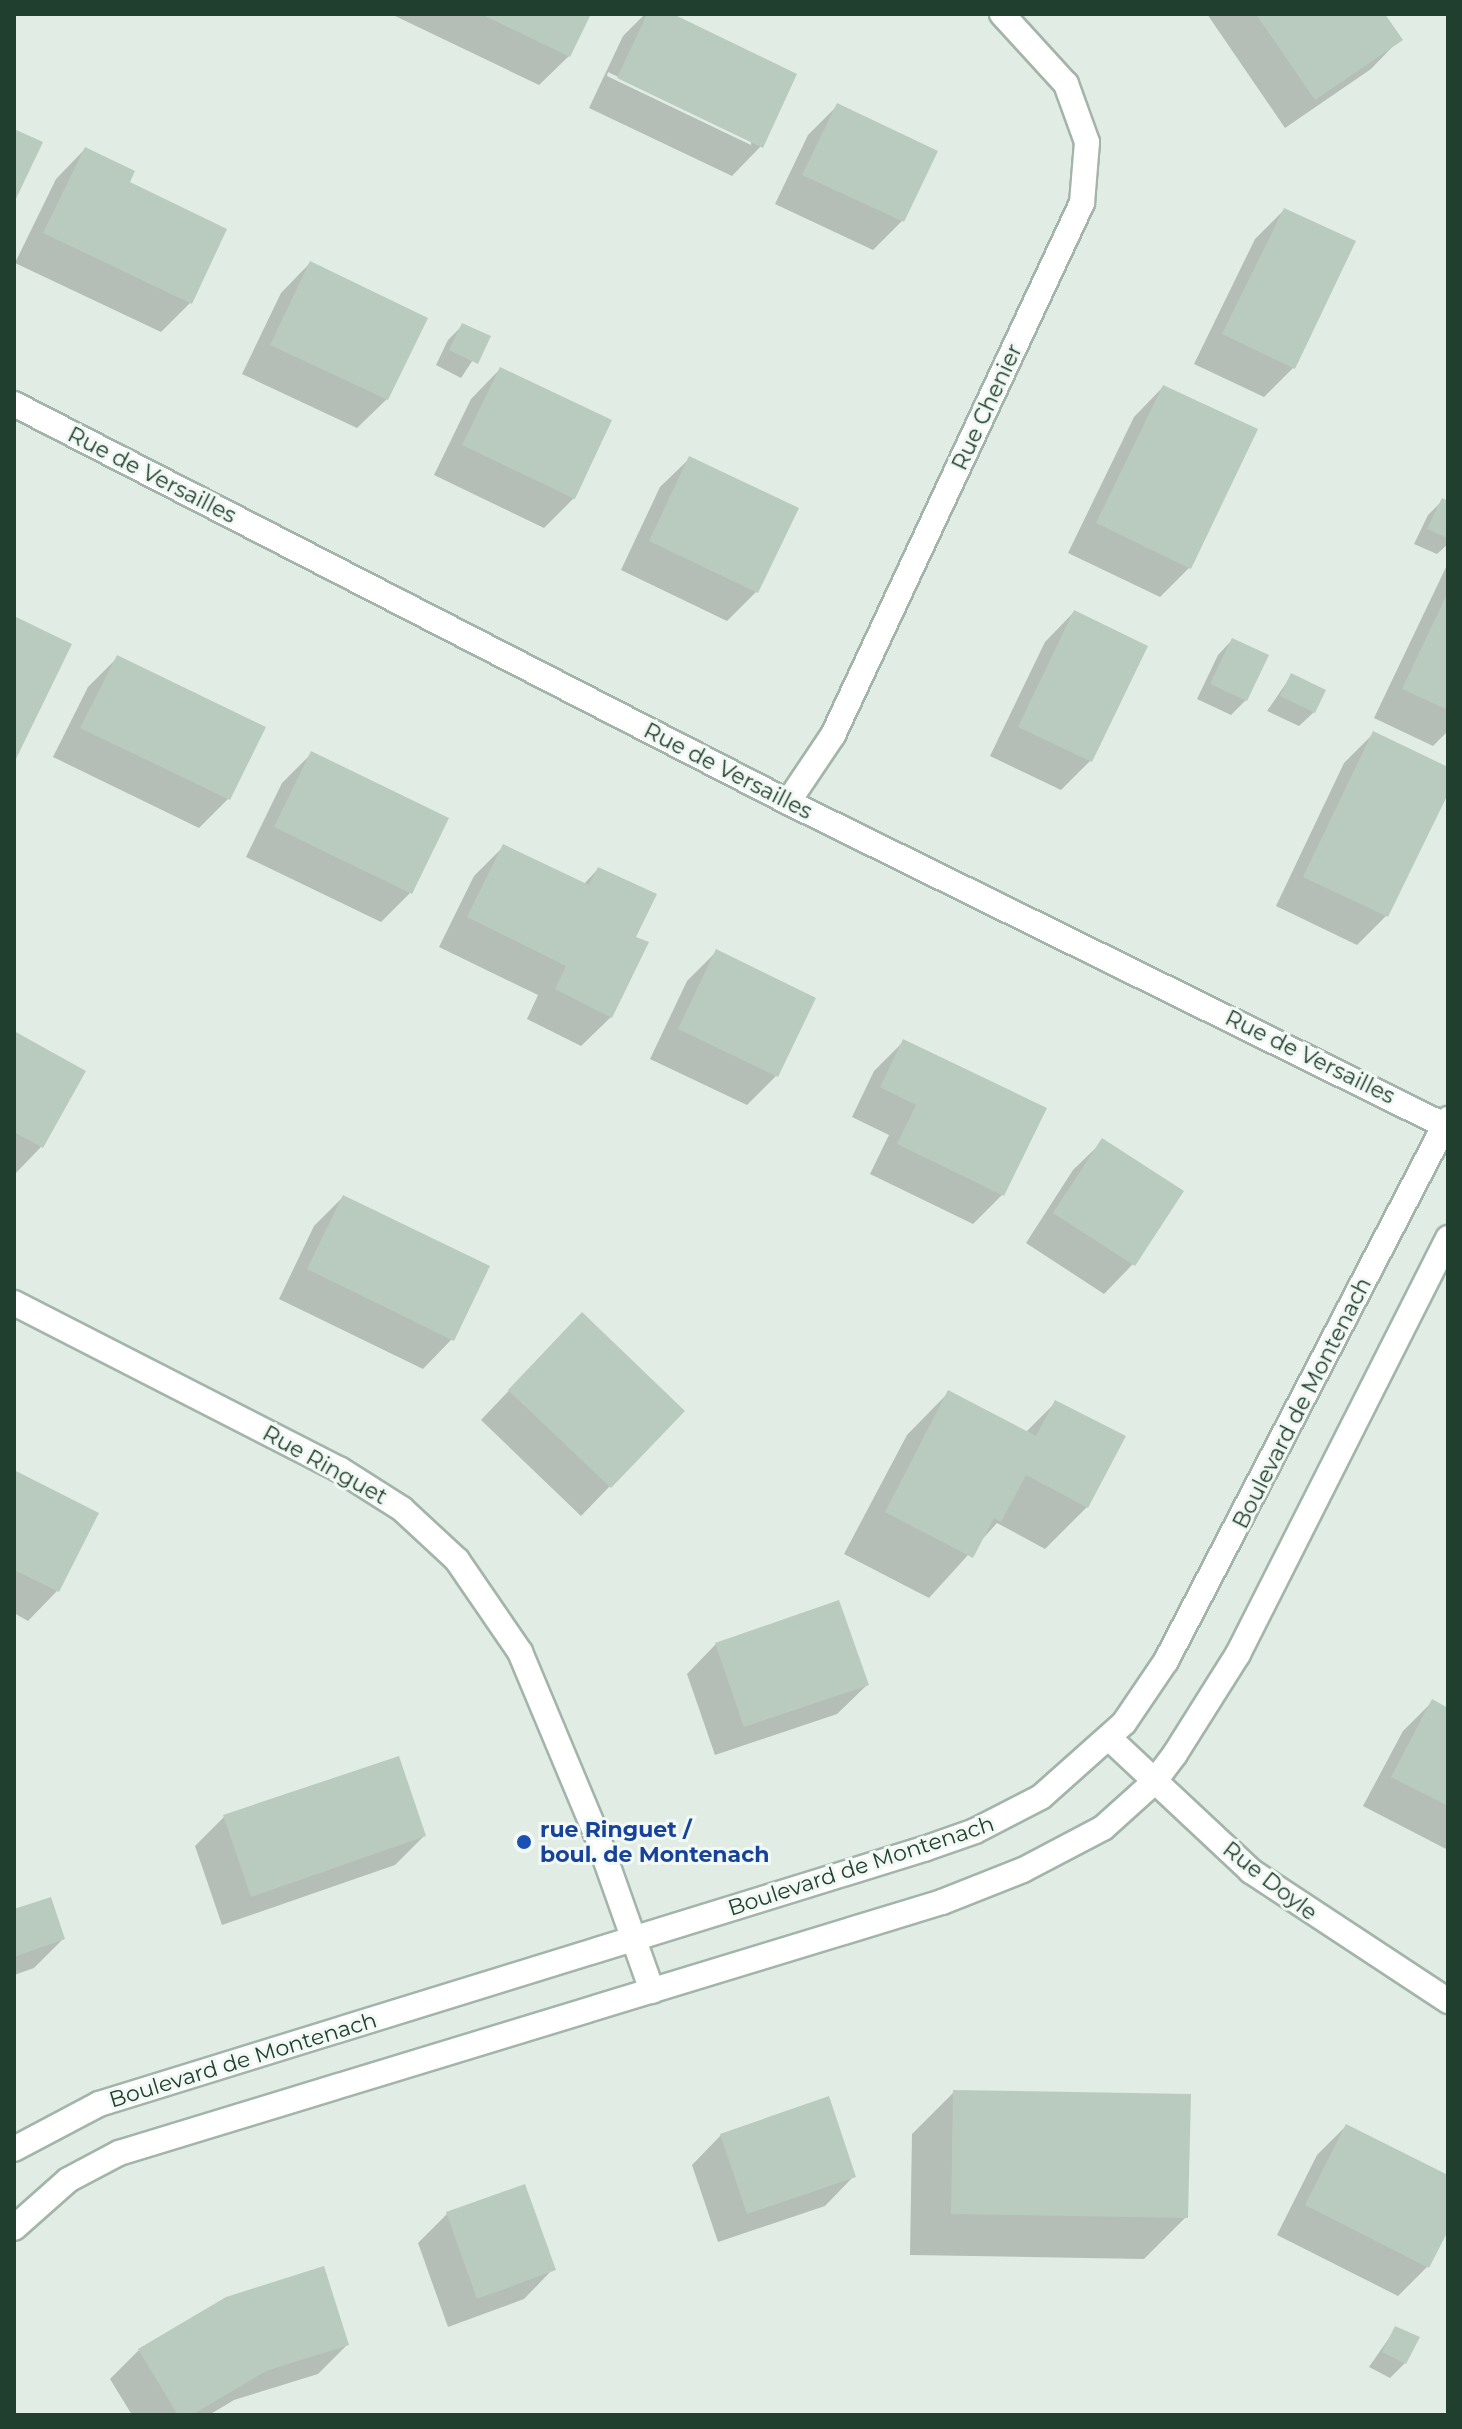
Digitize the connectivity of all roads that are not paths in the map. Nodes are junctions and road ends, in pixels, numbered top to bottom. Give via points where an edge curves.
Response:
1 (1002, 14) edge
2 (14, 404) edge
3 (788, 802) junction
4 (1447, 1124) edge
5 (1448, 1238) edge
6 (14, 1303) edge
7 (1109, 1738) junction
8 (1154, 1782) junction
9 (636, 1940) junction
10 (652, 1991) junction
11 (1448, 2001) edge
12 (14, 2149) edge
13 (14, 2228) edge

1 - 3 street, Rue Chenier via 1066,84 1087,142 1082,203 833,735
2 - 3 street, Rue de Versailles
3 - 4 street, Rue de Versailles
4 - 7 street, Boulevard de Montenach via 1214,1575 1146,1693
5 - 8 street via 1238,1654
6 - 9 street, Rue Ringuet via 350,1475 402,1509 457,1560 520,1652
7 - 8 street, Rue Doyle
7 - 9 street, Boulevard de Montenach via 1041,1797 975,1831
8 - 10 street via 1103,1828 1023,1870 942,1902
8 - 11 street, Rue Doyle via 1251,1871
9 - 10 street, Rue Ringuet
9 - 12 street, Boulevard de Montenach via 188,2074 70,2116
10 - 13 street via 119,2153 68,2180

